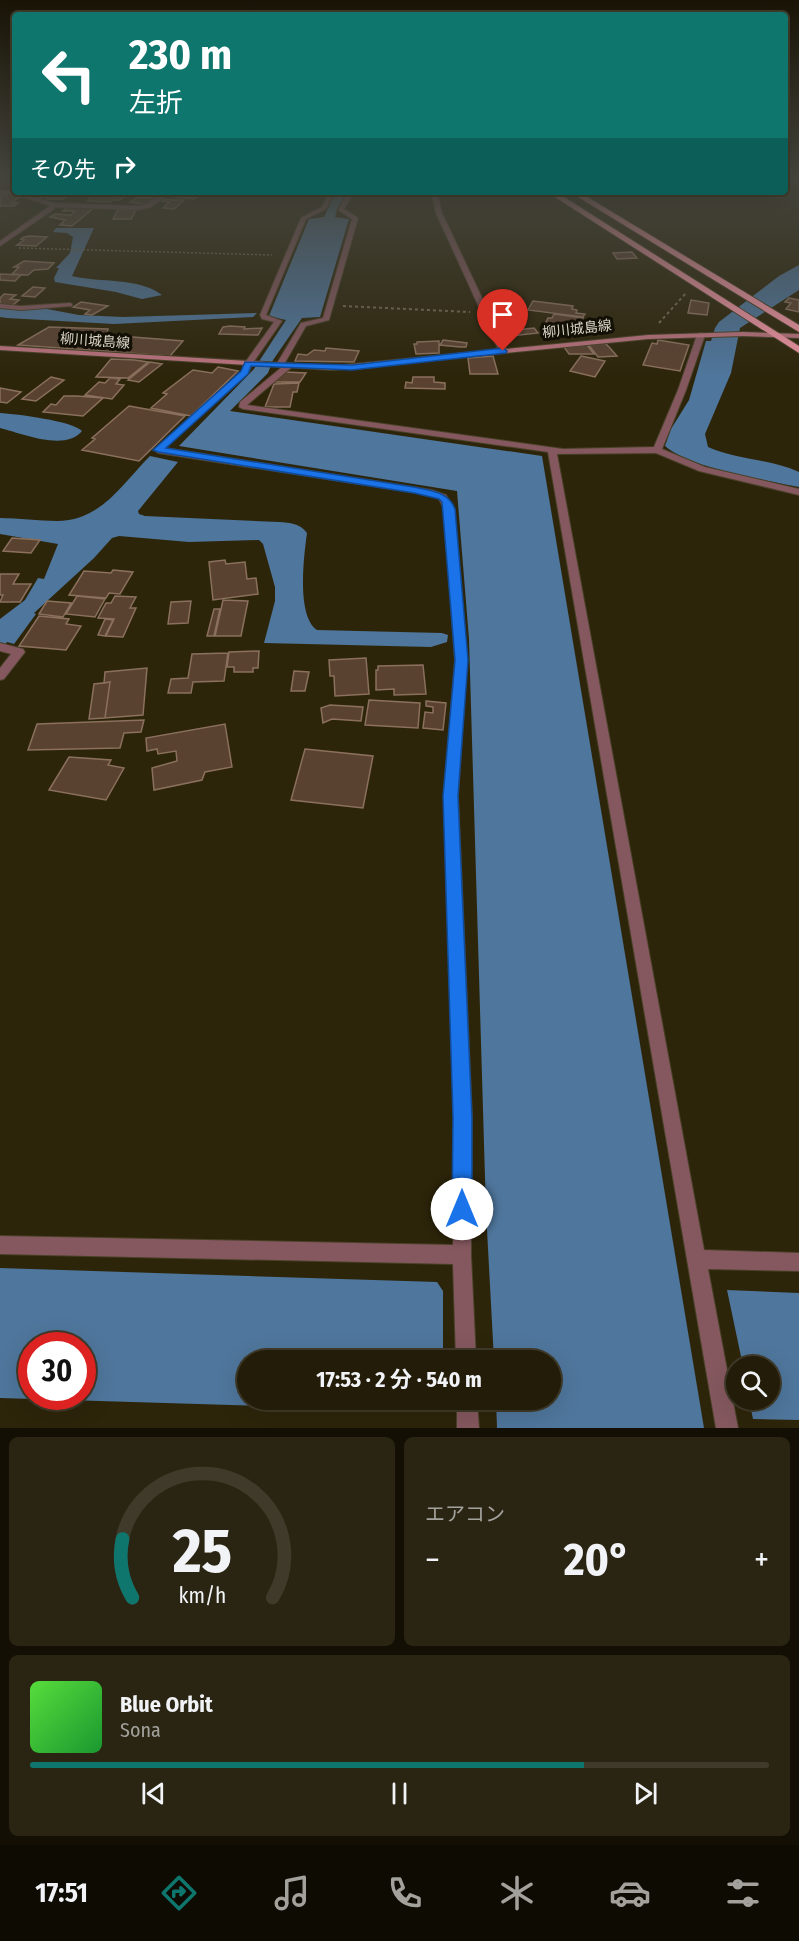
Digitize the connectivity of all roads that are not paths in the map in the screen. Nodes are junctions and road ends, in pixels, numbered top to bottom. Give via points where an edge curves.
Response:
1 (293, 243) edge
2 (348, 243) edge
3 (451, 243) edge
4 (631, 243) edge
5 (658, 243) edge
6 (70, 305) dead end
7 (0, 306) edge
8 (799, 329) edge
9 (704, 335) junction
10 (775, 335) junction
11 (799, 336) edge
12 (0, 348) edge
13 (799, 350) edge
14 (503, 351) junction
15 (250, 364) junction
16 (280, 365) junction
17 (657, 450) junction
18 (552, 451) junction
19 (799, 492) edge
20 (0, 647) edge
21 (0, 675) edge
22 (0, 1245) edge
23 (462, 1255) junction
24 (696, 1259) junction
25 (799, 1262) edge
26 (466, 1350) edge
27 (467, 1410) edge
28 (468, 1428) edge
29 (727, 1428) edge

1 - 15 street via 262,315 278,321
2 - 16 street via 326,320 303,324
3 - 14 street
4 - 10 highway
5 - 8 highway
6 - 7 street
9 - 10 main road, 柳川城島線
9 - 14 main road, 柳川城島線 via 648,336
9 - 17 street
10 - 11 main road, 柳川城島線
10 - 13 highway
12 - 15 main road, 柳川城島線
14 - 16 main road, 柳川城島線 via 352,367
15 - 16 main road, 柳川城島線
15 - 23 street via 158,450 432,493 443,497 449,509 461,660 451,796 463,1118
16 - 18 street via 243,407
17 - 18 street
17 - 19 street via 702,469
18 - 24 street
20 - 21 street via 19,652
22 - 23 street
23 - 26 street
24 - 25 street
24 - 29 street
27 - 28 street

